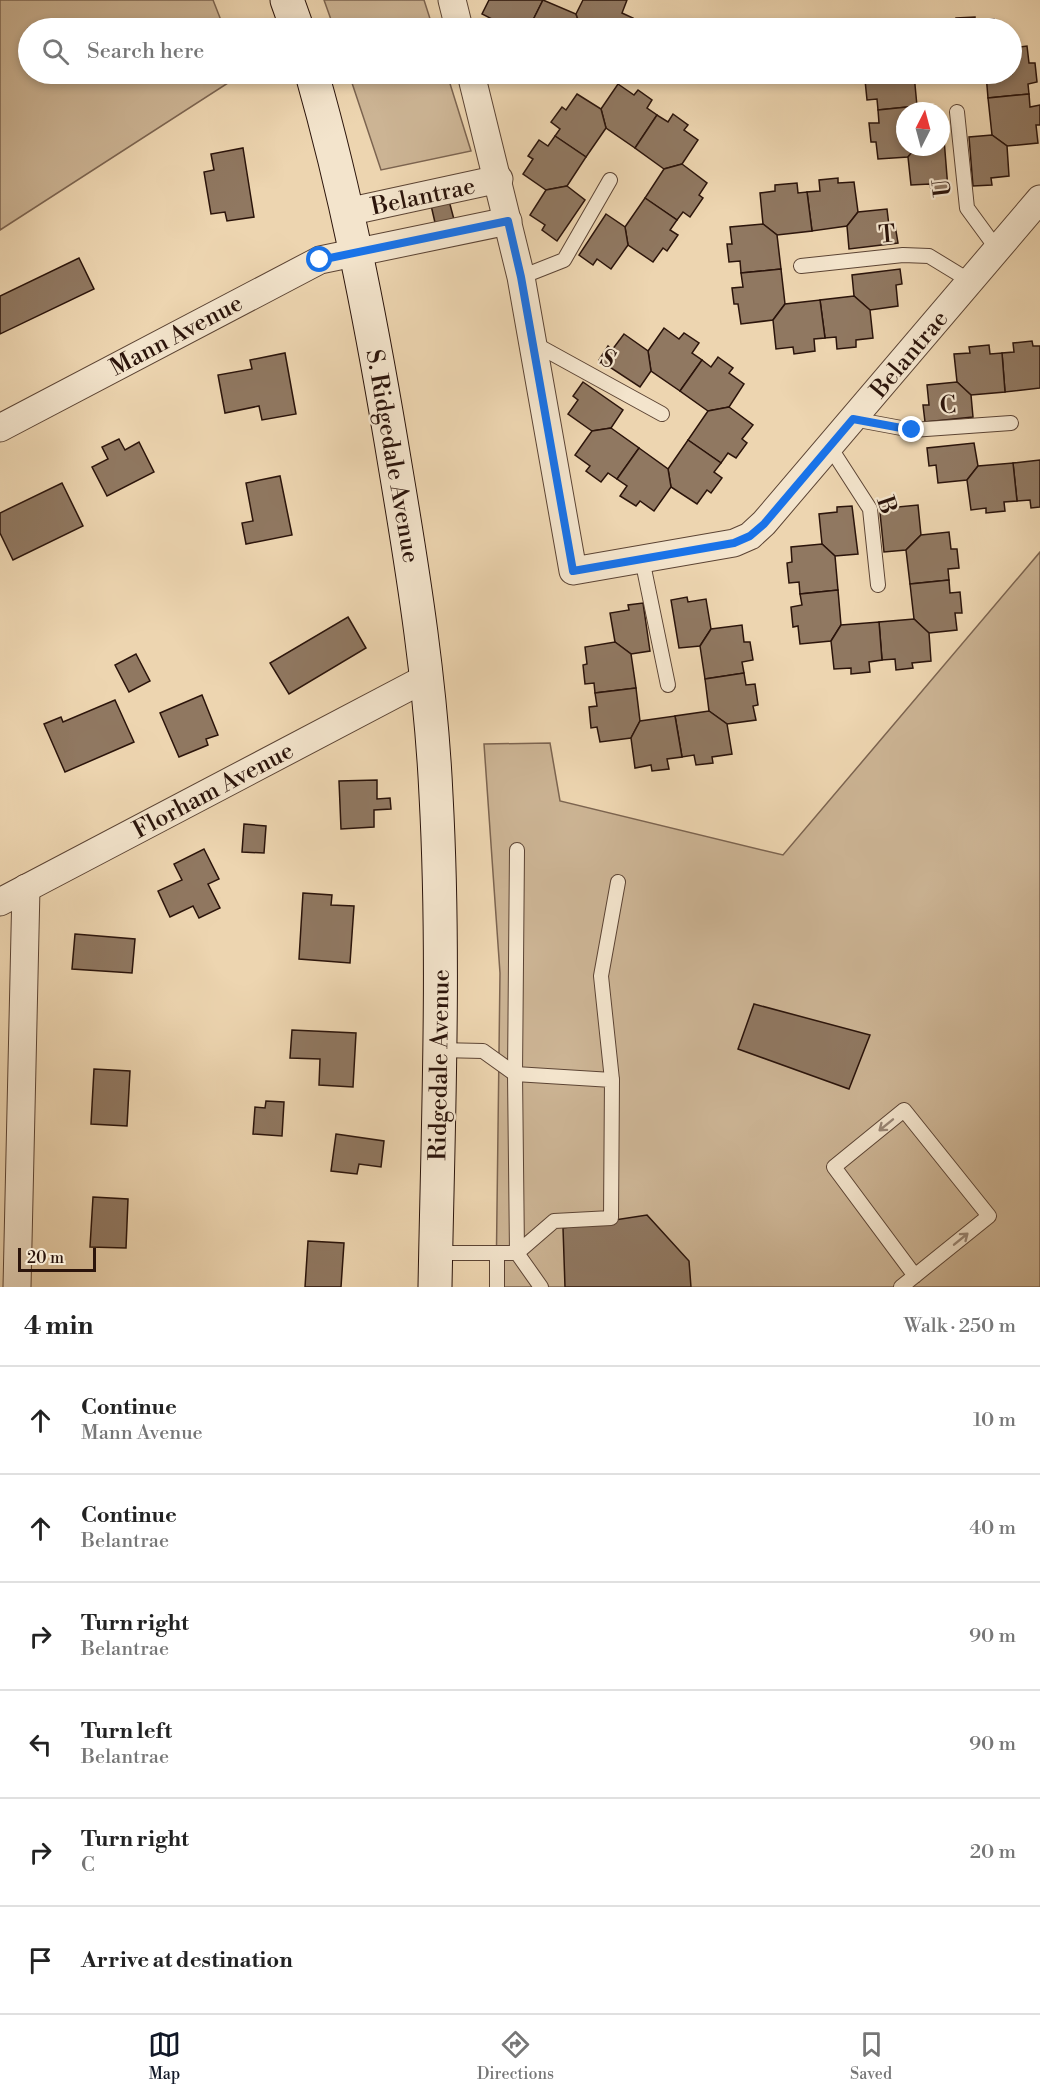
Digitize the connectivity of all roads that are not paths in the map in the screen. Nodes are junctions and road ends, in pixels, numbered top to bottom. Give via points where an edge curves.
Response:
1 (286, 0) edge
2 (452, 0) edge
3 (293, 18) edge
4 (456, 18) edge
5 (315, 84) edge
6 (474, 84) edge
7 (957, 112) dead end
8 (499, 179) junction
9 (610, 180) dead end
10 (1040, 199) edge
11 (348, 212) junction
12 (508, 221) junction
13 (997, 249) junction
14 (357, 254) junction
15 (801, 266) dead end
16 (521, 277) junction
17 (970, 281) junction
18 (533, 343) junction
19 (662, 414) dead end
20 (853, 419) junction
21 (1011, 423) dead end
22 (0, 428) edge
23 (830, 447) junction
24 (642, 559) junction
25 (878, 585) dead end
26 (426, 678) junction
27 (668, 685) dead end
28 (438, 843) joint
29 (517, 850) dead end
30 (618, 882) dead end
31 (26, 888) junction
32 (0, 902) edge
33 (440, 1050) junction
34 (515, 1074) junction
35 (612, 1080) junction
36 (436, 1253) junction
37 (497, 1253) junction
38 (518, 1253) junction
39 (915, 1276) junction
40 (17, 1287) edge
41 (435, 1287) edge
42 (497, 1287) edge
43 (541, 1287) edge
44 (901, 1287) edge

1 - 3 main road
2 - 4 street
5 - 11 main road, S. Ridgedale Avenue
6 - 8 street, Belantrae
7 - 13 lane, U via 967,208
8 - 11 street, Belantrae
8 - 12 street, Belantrae
9 - 16 lane via 564,260
10 - 13 street, Belantrae
11 - 14 main road, S. Ridgedale Avenue
12 - 14 street, Belantrae
12 - 16 street, Belantrae
13 - 17 street, Belantrae
14 - 22 street, Mann Avenue via 320,260
14 - 26 main road, S. Ridgedale Avenue via 411,559
15 - 17 lane, T via 903,255 929,256
16 - 18 street, Belantrae
17 - 20 street, Belantrae
18 - 19 lane, S
18 - 24 street, Belantrae via 573,571
20 - 21 lane, C via 912,430
20 - 23 street, Belantrae
23 - 24 street, Belantrae via 750,536 734,543
23 - 25 lane, B via 870,509
24 - 27 lane
26 - 28 main road, S. Ridgedale Avenue
26 - 31 street, Florham Avenue
28 - 33 main road, Ridgedale Avenue
29 - 34 lane
30 - 35 lane via 601,976
31 - 32 street, Florham Avenue
31 - 40 street
33 - 34 lane via 483,1052
33 - 36 main road, Ridgedale Avenue
34 - 35 lane
34 - 38 lane
35 - 38 lane via 611,1218 554,1221
36 - 37 lane
36 - 41 main road, Ridgedale Avenue
37 - 38 lane
37 - 42 lane
38 - 43 lane
39 -> 39 lane via 989,1216 904,1110 834,1167
39 - 44 lane

